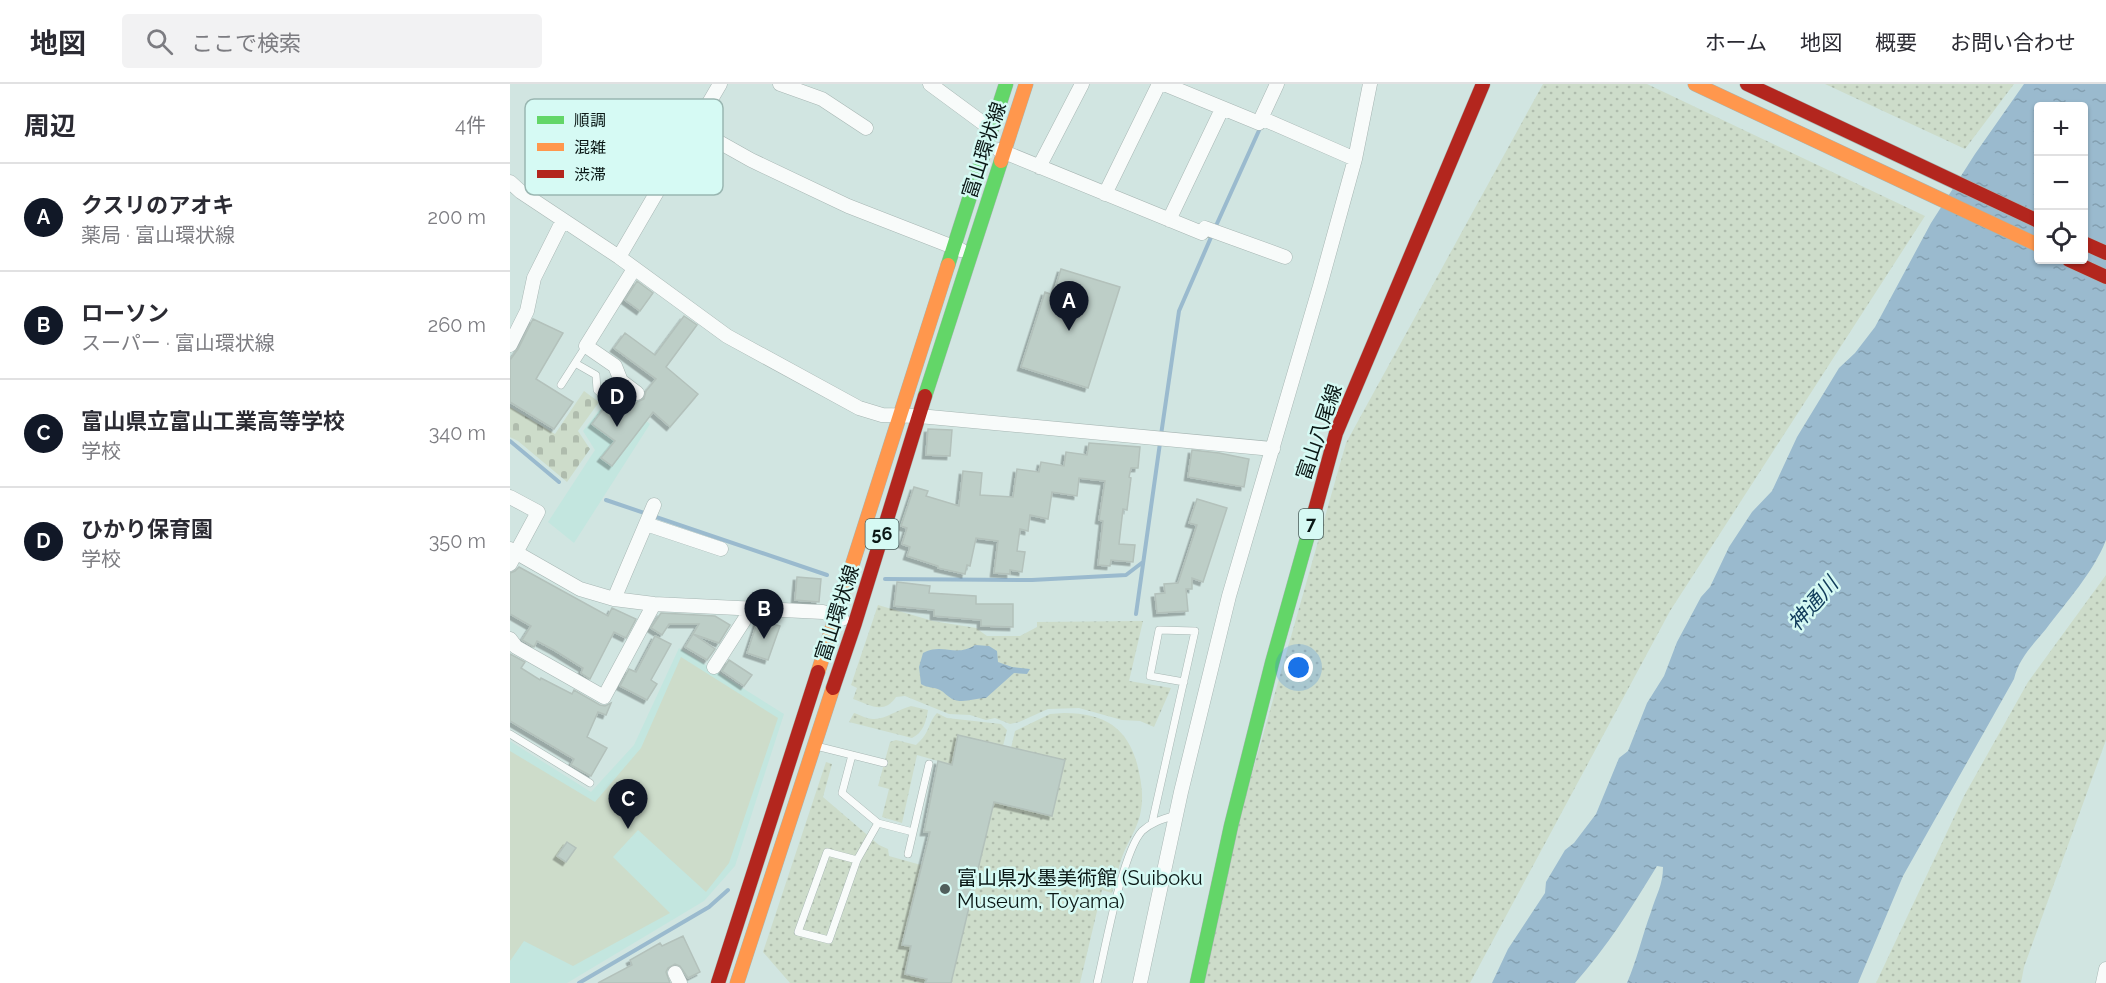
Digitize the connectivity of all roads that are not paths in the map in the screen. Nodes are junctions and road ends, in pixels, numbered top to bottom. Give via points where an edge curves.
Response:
1 (720, 84) edge
2 (780, 84) edge
3 (930, 84) edge
4 (1006, 84) edge
5 (1026, 84) edge
6 (1082, 84) edge
7 (1159, 84) edge
8 (1164, 84) edge
9 (1277, 84) edge
10 (1483, 84) edge
11 (1695, 84) edge
12 (1747, 84) edge
13 (1368, 85) edge
14 (711, 99) edge
15 (1222, 108) junction
16 (1266, 120) junction
17 (866, 128) dead end
18 (991, 129) junction
19 (723, 144) edge
20 (986, 145) junction
21 (1004, 153) junction
22 (1355, 159) junction
23 (1039, 166) junction
24 (510, 182) edge
25 (1105, 194) junction
26 (655, 195) edge
27 (2034, 219) edge
28 (563, 220) junction
29 (1169, 220) junction
30 (2034, 243) edge
31 (2088, 245) edge
32 (954, 247) junction
33 (972, 253) junction
34 (2106, 253) edge
35 (619, 257) junction
36 (1285, 257) dead end
37 (2078, 264) edge
38 (634, 268) junction
39 (2106, 277) edge
40 (510, 345) edge
41 (586, 346) junction
42 (575, 363) junction
43 (561, 385) dead end
44 (637, 393) dead end
45 (605, 397) dead end
46 (900, 416) junction
47 (919, 416) junction
48 (1273, 449) junction
49 (510, 496) edge
50 (721, 549) dead end
51 (512, 556) edge
52 (614, 599) junction
53 (654, 603) junction
54 (752, 608) junction
55 (835, 616) junction
56 (855, 623) junction
57 (510, 639) edge
58 (714, 667) dead end
59 (1184, 682) junction
60 (510, 734) edge
61 (796, 740) junction
62 (813, 745) junction
63 (852, 755) junction
64 (884, 763) dead end
65 (929, 764) dead end
66 (590, 783) dead end
67 (1176, 815) junction
68 (878, 823) junction
69 (1152, 823) junction
70 (913, 832) junction
71 (908, 854) dead end
72 (857, 860) junction
73 (2106, 969) edge
74 (718, 983) edge
75 (737, 983) edge
76 (1097, 983) edge
77 (1140, 983) edge
78 (1197, 983) edge
79 (2103, 983) edge

1 - 14 street
2 - 17 street via 822,99
3 - 18 street
4 - 18 main road, 富山環状線 / 56
5 - 21 main road, 富山環状線 / 56
6 - 23 street
7 - 25 street
8 - 15 street
9 - 16 street
10 - 78 main road, 富山八尾線 / 7 via 1336,433 1272,663
11 - 30 main road
12 - 27 main road
13 - 22 street
15 - 16 street via 1259,123
15 - 29 street
16 - 22 street
18 - 20 main road, 富山環状線 / 56
19 - 32 street via 848,206
20 - 21 street
20 - 32 main road, 富山環状線 / 56
21 - 23 street
21 - 33 main road, 富山環状線 / 56
22 - 48 street
23 - 25 street
24 - 28 street
25 - 29 street
26 - 35 street
28 - 35 street
28 - 40 street via 534,278 527,311
29 - 36 street via 1202,233 1205,228
31 - 34 main road
32 - 33 street
32 - 46 main road, 富山環状線 / 56
33 - 47 main road, 富山環状線 / 56
35 - 38 street
37 - 39 main road
38 - 41 street
38 - 46 street via 727,336 859,408
41 - 42 lane
41 - 44 street via 615,366 621,381
42 - 43 lane
42 - 45 lane via 596,375 597,390
46 - 47 street
46 - 55 main road, 富山環状線 / 56
47 - 48 street
47 - 56 main road, 富山環状線 / 56
48 - 67 street via 1229,596
49 - 51 street via 537,512
50 - 52 street via 650,514
51 - 52 street via 580,589
52 - 53 street
53 - 54 street
53 - 57 street via 604,697 516,647
54 - 55 street
54 - 58 street
55 - 56 street
55 - 61 main road, 富山環状線 / 56
56 - 62 main road, 富山環状線 / 56
59 - 59 lane via 1195,631 1159,630 1150,676
59 - 69 lane
60 - 66 lane
61 - 62 lane
61 - 74 main road, 富山環状線 / 56
62 - 63 lane
62 - 75 main road, 富山環状線 / 56
63 - 64 lane
63 - 68 lane via 842,793
65 - 70 lane
67 - 69 lane
67 - 77 street
68 - 70 lane
68 - 72 lane
69 - 76 lane via 1128,854
70 - 71 lane
72 - 72 lane via 829,940 798,932 827,852
73 - 79 street

